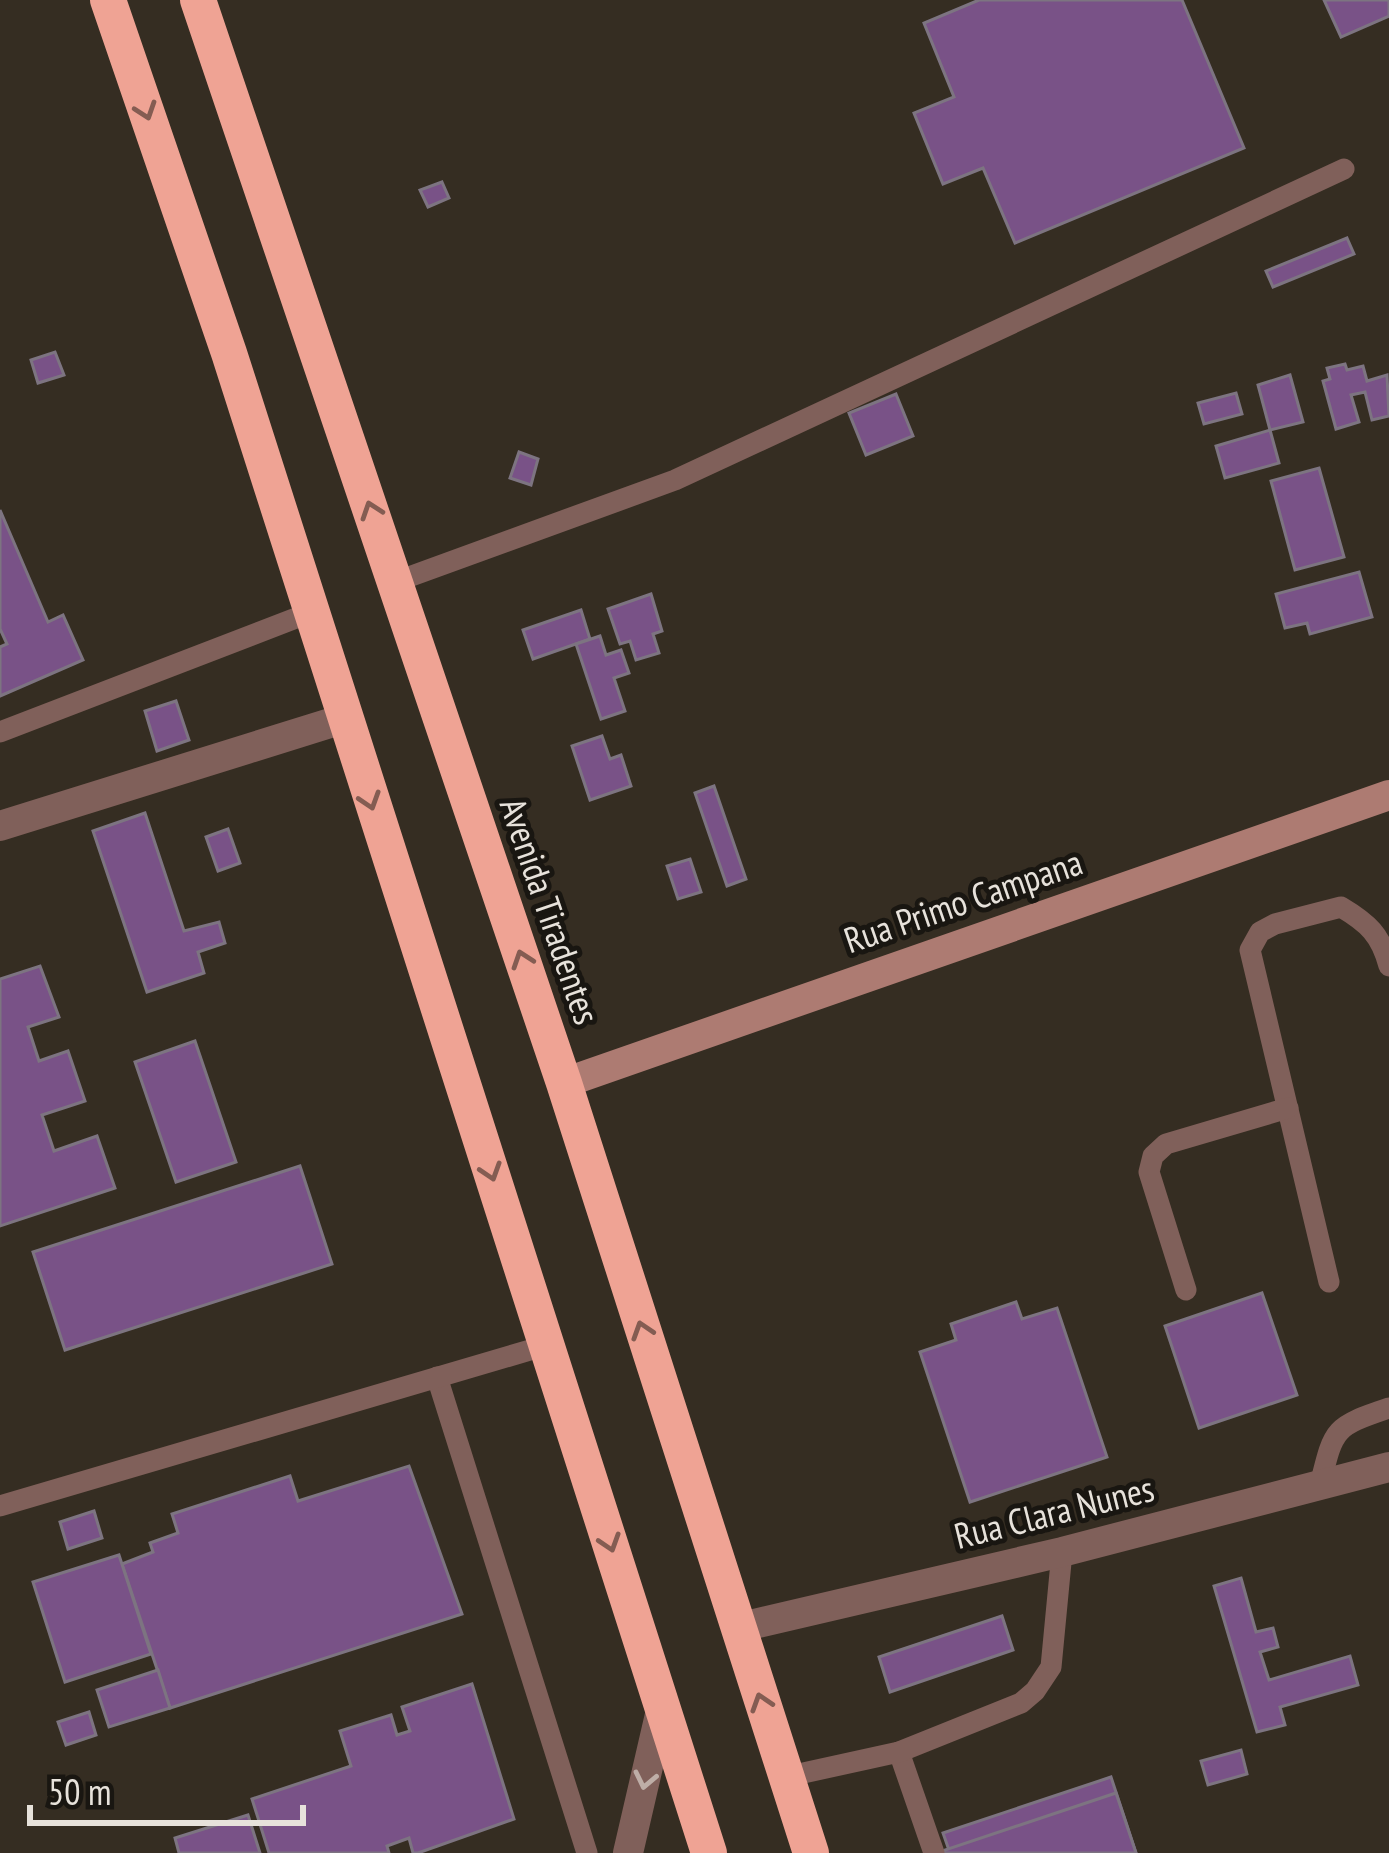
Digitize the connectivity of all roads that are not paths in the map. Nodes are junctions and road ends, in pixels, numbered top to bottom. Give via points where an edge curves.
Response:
1 (108, 0) edge
2 (198, 0) edge
3 (1344, 169) dead end
4 (395, 582) junction
5 (309, 613) junction
6 (343, 719) junction
7 (0, 732) edge
8 (1389, 795) edge
9 (0, 826) edge
10 (1389, 966) edge
11 (564, 1083) junction
12 (1288, 1108) junction
13 (1329, 1282) dead end
14 (1186, 1290) dead end
15 (547, 1345) junction
16 (437, 1377) junction
17 (1389, 1408) edge
18 (1389, 1467) edge
19 (1320, 1485) junction
20 (0, 1506) edge
21 (1062, 1552) junction
22 (736, 1628) junction
23 (662, 1706) junction
24 (899, 1752) junction
25 (785, 1777) junction
26 (587, 1853) edge
27 (628, 1853) edge
28 (709, 1853) edge
29 (811, 1853) edge
30 (934, 1853) edge

1 -> 5 highway
4 -> 2 highway, Avenida Tiradentes
3 - 4 lane via 675,480
11 -> 4 highway, Avenida Tiradentes
5 - 6 highway
5 - 7 lane
6 - 9 street
6 -> 15 highway
8 - 11 street, Rua Primo Campana
10 - 12 lane via 1382,940 1342,907 1260,932 1250,950
22 -> 11 highway, Avenida Tiradentes
12 - 13 lane
12 - 14 lane via 1166,1144 1154,1156 1149,1172
15 - 16 lane
15 -> 23 highway
16 - 20 lane
16 - 26 lane
17 - 19 lane via 1335,1433
18 - 19 street, Rua Clara Nunes
19 - 21 street, Rua Clara Nunes
21 - 22 street, Rua Clara Nunes
21 - 24 lane via 1051,1667 1035,1691
25 -> 22 highway, Avenida Tiradentes
23 -> 27 street
23 - 28 highway
24 - 25 lane
24 - 30 lane
25 - 29 highway, Avenida Tiradentes

